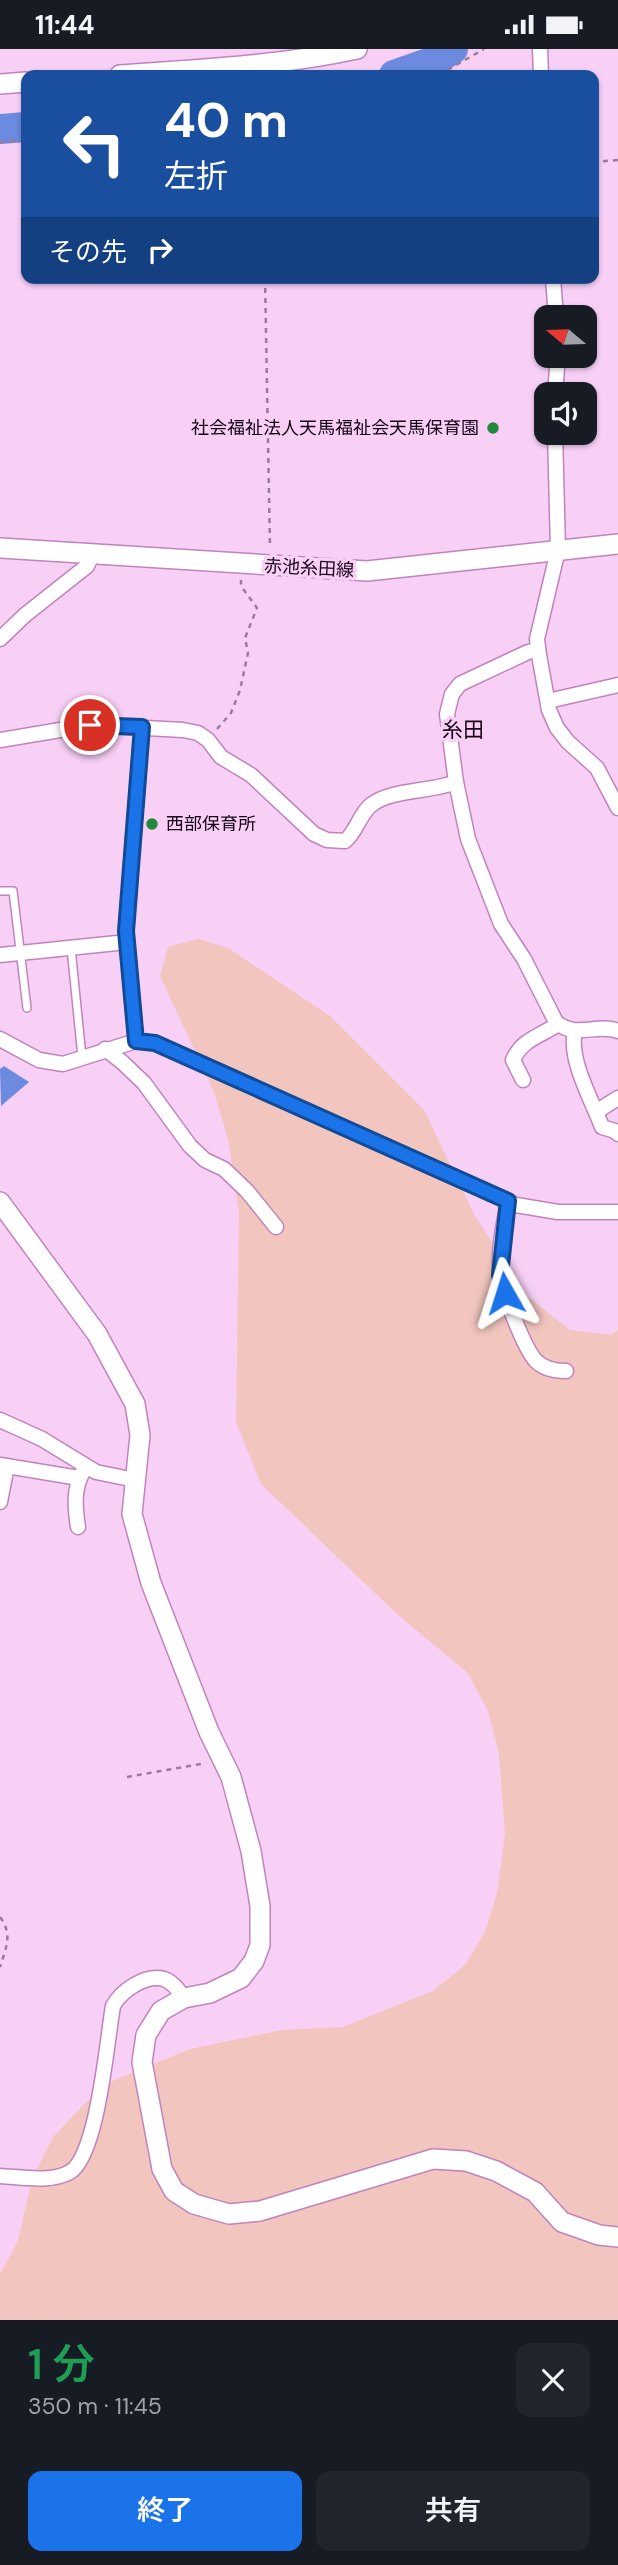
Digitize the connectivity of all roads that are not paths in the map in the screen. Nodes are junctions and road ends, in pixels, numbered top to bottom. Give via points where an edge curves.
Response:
1 (357, 49) edge
2 (540, 49) edge
3 (332, 52) edge
4 (190, 70) edge
5 (541, 70) edge
6 (21, 82) edge
7 (0, 84) edge
8 (553, 284) edge
9 (555, 305) edge
10 (555, 445) edge
11 (618, 544) edge
12 (0, 548) edge
13 (558, 550) junction
14 (93, 553) junction
15 (0, 639) edge
16 (538, 650) junction
17 (618, 685) edge
18 (548, 701) junction
19 (142, 727) junction
20 (0, 740) edge
21 (456, 782) junction
22 (618, 809) edge
23 (0, 891) edge
24 (127, 942) junction
25 (71, 948) junction
26 (19, 953) junction
27 (0, 955) edge
28 (27, 1008) dead end
29 (558, 1024) junction
30 (575, 1031) junction
31 (618, 1031) edge
32 (0, 1039) edge
33 (136, 1041) junction
34 (105, 1049) junction
35 (82, 1057) junction
36 (523, 1080) dead end
37 (618, 1098) edge
38 (596, 1112) junction
39 (618, 1134) edge
40 (508, 1201) junction
41 (0, 1202) edge
42 (618, 1212) edge
43 (276, 1227) dead end
44 (566, 1371) dead end
45 (0, 1420) edge
46 (3, 1465) edge
47 (83, 1472) junction
48 (135, 1480) junction
49 (0, 1502) edge
50 (78, 1527) dead end
51 (184, 1998) junction
52 (0, 2176) edge
53 (618, 2237) edge

1 - 3 street
2 - 5 street
3 - 4 street via 259,65
6 - 7 street
8 - 9 street
10 - 13 street
11 - 13 street, 赤池糸田線
12 - 14 street, 赤池糸田線
13 - 14 street, 赤池糸田線 via 367,571
13 - 16 street
14 - 15 street via 88,566
16 - 18 street
16 - 21 street via 460,684 452,694 447,714
17 - 18 street
18 - 22 street via 557,728 597,768
19 - 20 street via 90,725
19 - 21 street via 198,733 221,757 251,775 314,834 327,840 345,841 370,806 384,799
19 - 24 street
21 - 29 street via 468,839 501,924
23 - 26 lane via 13,891
24 - 25 street
24 - 33 street
25 - 26 street
25 - 35 lane
26 - 27 street
26 - 28 lane
29 - 30 street
29 - 36 street via 527,1041 515,1055
30 - 31 street
30 - 38 street via 574,1055
32 - 35 street via 39,1060 63,1064
33 - 34 street
33 - 40 street via 155,1043
34 - 35 street
34 - 43 street via 144,1083 190,1146 224,1169
37 - 38 street
38 - 39 street via 602,1128
40 - 42 street via 558,1212
40 - 44 street via 500,1275 505,1293 537,1363 552,1371
41 - 48 street via 97,1334 135,1404 140,1435
45 - 47 street via 42,1439
46 - 47 street
46 - 49 street
47 - 48 street
47 - 50 street via 74,1505
48 - 51 street via 132,1514 151,1583 209,1732 232,1777 260,1906 260,1945 241,1978 210,1993
51 - 52 street via 163,1979 145,1980 120,1993 113,2006 97,2108 83,2157 72,2171 60,2176
51 - 53 street via 162,2011 146,2035 142,2062 162,2169 174,2191 194,2204 229,2214 260,2211 433,2159 466,2161 535,2192 562,2222

